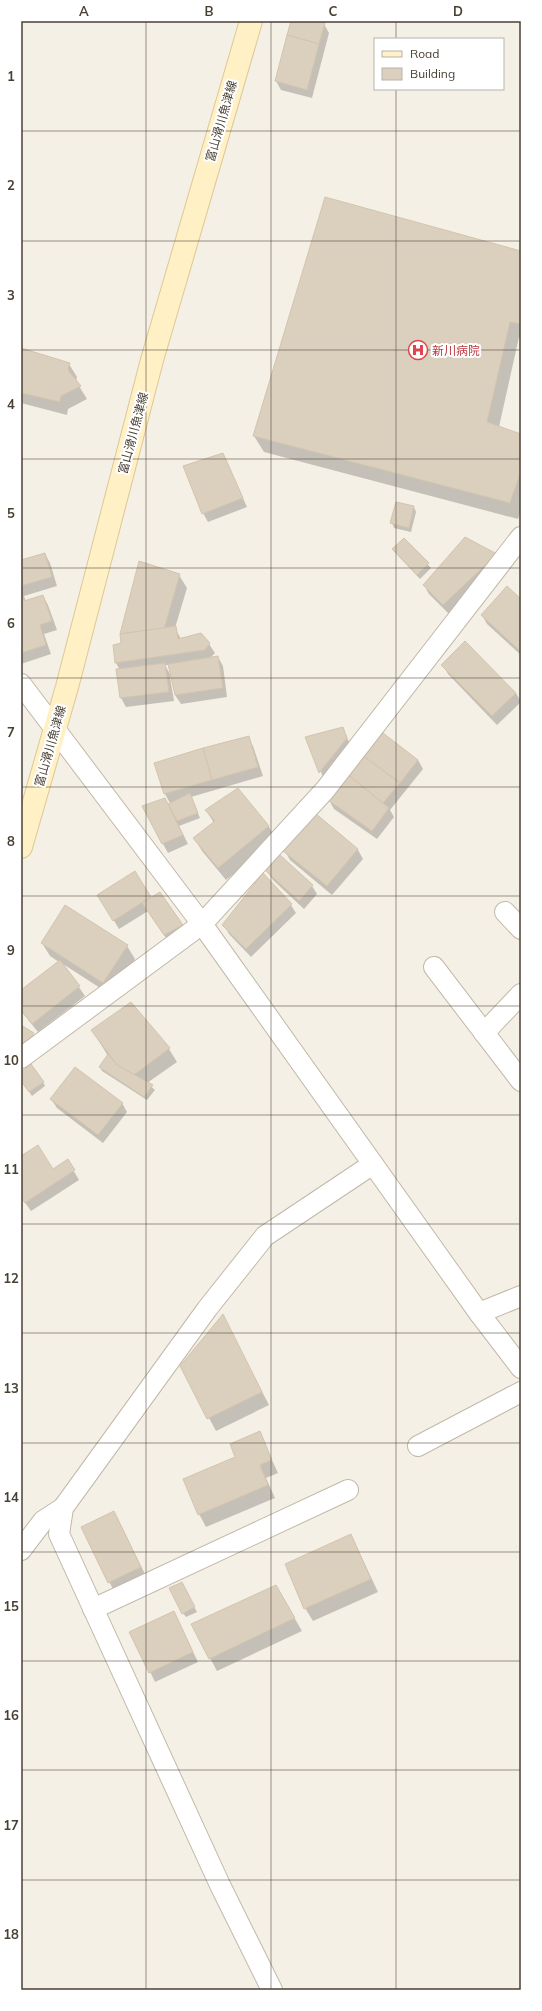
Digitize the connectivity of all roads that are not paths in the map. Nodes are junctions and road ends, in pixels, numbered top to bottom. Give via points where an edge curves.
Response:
1 (251, 21) edge
2 (521, 537) edge
3 (21, 684) edge
4 (55, 730) junction
5 (21, 846) edge
6 (505, 912) dead end
7 (202, 924) junction
8 (521, 929) edge
9 (434, 968) dead end
10 (521, 994) edge
11 (484, 1033) junction
12 (21, 1058) edge
13 (521, 1081) edge
14 (373, 1164) junction
15 (521, 1296) edge
16 (479, 1313) junction
17 (521, 1368) edge
18 (521, 1392) edge
19 (418, 1446) dead end
20 (348, 1490) dead end
21 (63, 1508) junction
22 (21, 1550) edge
23 (93, 1609) junction
24 (272, 1990) edge

1 - 4 main road, 富山滑川魚津線 via 152,360
2 - 7 street via 325,790
3 - 4 street
4 - 5 main road, 富山滑川魚津線
4 - 7 street
6 - 8 street
7 - 12 street
7 - 14 street
9 - 11 street
10 - 11 street
11 - 13 street
14 - 16 street
14 - 21 street via 265,1236 207,1309
15 - 16 street
16 - 17 street
18 - 19 street
20 - 23 street
21 - 22 street via 42,1521
21 - 23 street via 59,1534
23 - 24 street via 220,1885

